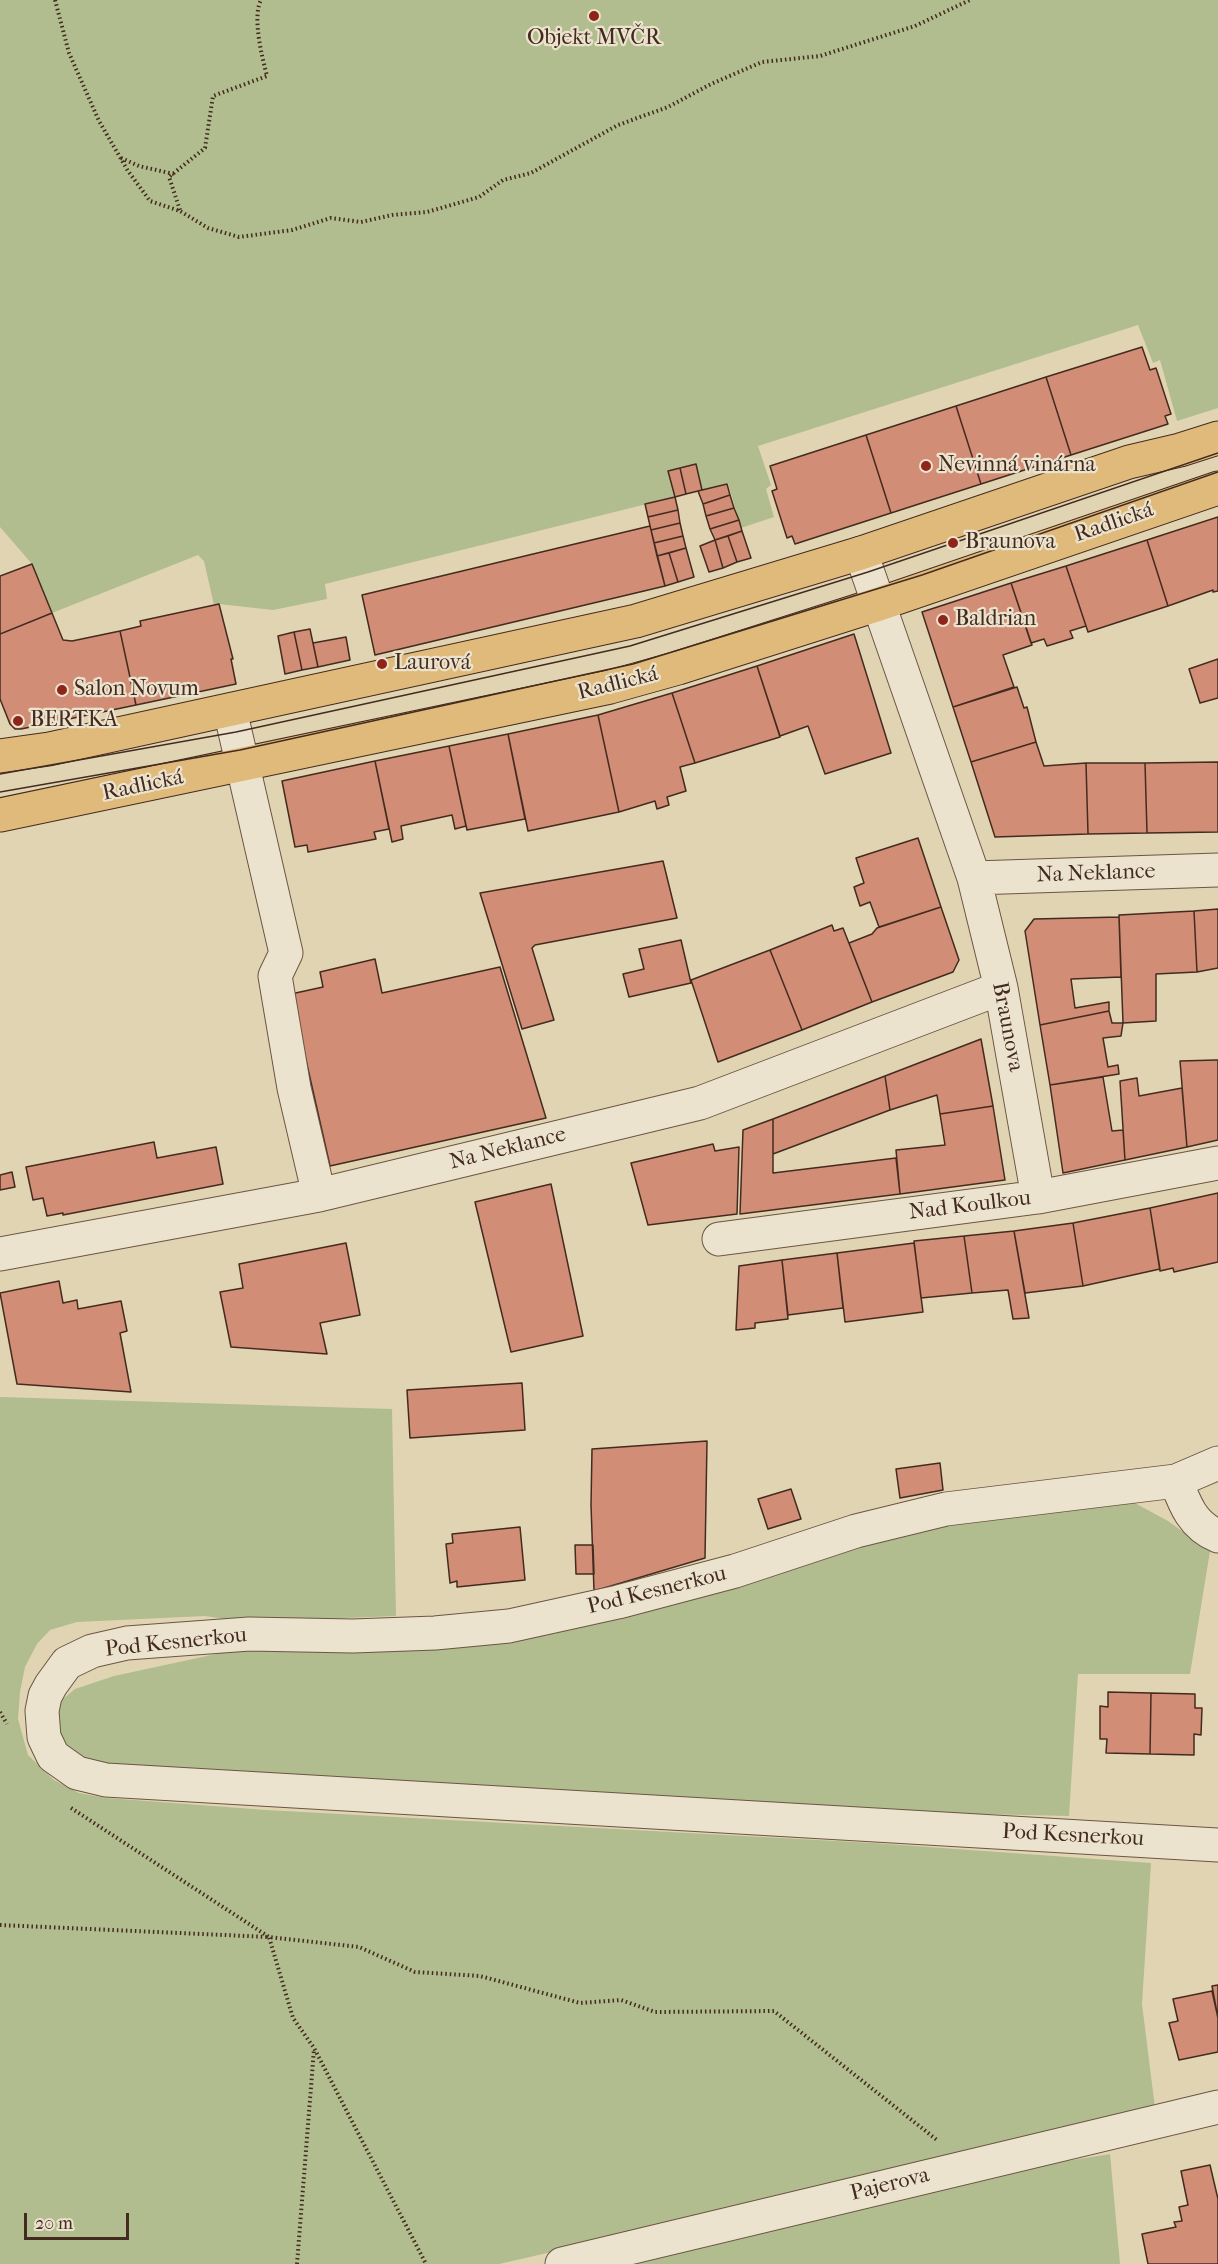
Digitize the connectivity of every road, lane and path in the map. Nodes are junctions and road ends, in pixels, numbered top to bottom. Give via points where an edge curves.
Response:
1 (55, 0) edge
2 (261, 0) edge
3 (970, 0) edge
4 (120, 158) junction
5 (174, 174) junction
6 (180, 211) junction
7 (1218, 438) edge
8 (1218, 488) edge
9 (861, 552) junction
10 (879, 604) junction
11 (230, 710) junction
12 (0, 756) edge
13 (244, 764) junction
14 (0, 815) edge
15 (1218, 870) edge
16 (974, 878) junction
17 (1001, 988) junction
18 (1218, 1163) edge
19 (319, 1195) junction
20 (1038, 1197) junction
21 (719, 1239) dead end
22 (0, 1254) edge
23 (1218, 1463) edge
24 (1176, 1481) junction
25 (1218, 1536) edge
26 (0, 1712) edge
27 (11, 1732) dead end
28 (65, 1802) dead end
29 (1218, 1845) edge
30 (0, 1925) edge
31 (269, 1937) junction
32 (314, 2048) junction
33 (1218, 2107) edge
34 (961, 2168) junction
35 (297, 2264) edge
36 (426, 2264) edge
37 (562, 2264) edge

1 - 4 path via 69,53
2 - 5 path via 257,8 267,76 213,96 205,148
3 - 6 path via 915,26 820,56 762,62 668,107 618,125 531,173 503,180 479,197 427,212 361,222 331,218 291,230 239,237 208,228
4 - 5 path
4 - 6 path via 150,201
5 - 6 path via 169,177
7 - 9 main road via 1129,462
8 - 10 main road, Radlická
9 - 10 street, Braunova
9 - 11 main road via 636,621
10 - 13 main road, Radlická via 610,687
10 - 16 street, Braunova
11 - 12 main road
11 - 13 street
13 - 14 main road, Radlická
13 - 19 street via 286,953 275,976 294,1088
15 - 16 street, Na Neklance
16 - 17 street, Braunova
17 - 19 street, Na Neklance via 699,1103
17 - 20 street, Braunova
18 - 20 street, Nad Koulkou
19 - 22 street, Na Neklance
20 - 21 street, Nad Koulkou
23 - 24 street, Pod Kesnerkou
24 - 25 street via 1188,1511 1206,1531
24 - 29 street, Pod Kesnerkou via 946,1509 856,1531 703,1580 509,1626 435,1633 249,1634 127,1643 92,1651 67,1663 57,1674 45,1696 44,1737 53,1756 77,1773 106,1780
26 - 27 path
28 - 31 path
30 - 31 path
31 - 32 path via 293,2018
31 - 34 path via 359,1947 415,1972 480,1976 580,2003 621,2000 655,2012 774,2011 942,2144
32 - 35 path
32 - 36 path
33 - 34 street, Pajerova
34 - 37 street, Pajerova

